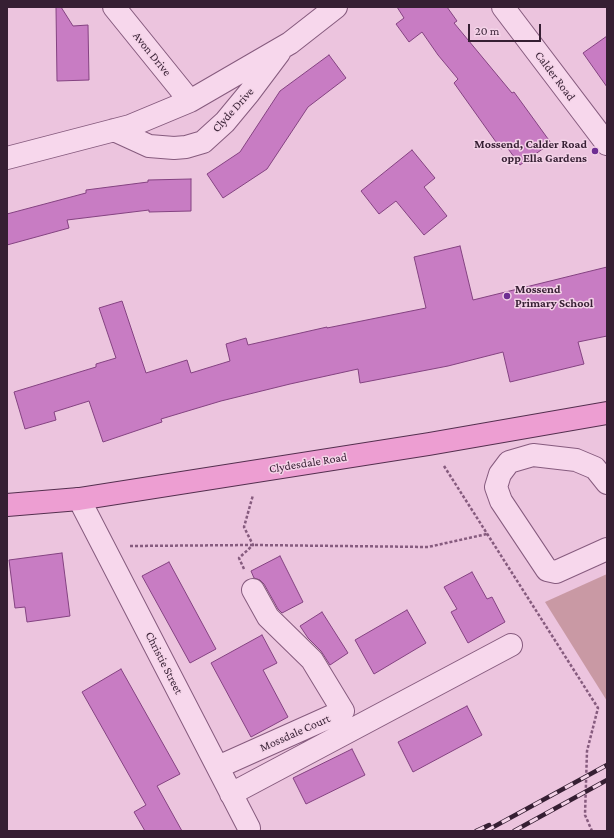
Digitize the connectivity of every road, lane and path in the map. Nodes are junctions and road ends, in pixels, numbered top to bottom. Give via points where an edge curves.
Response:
1 (114, 7) edge
2 (336, 7) edge
3 (503, 7) edge
4 (290, 42) junction
5 (190, 101) junction
6 (114, 130) junction
7 (607, 144) edge
8 (7, 158) edge
9 (607, 413) edge
10 (429, 444) junction
11 (265, 470) junction
12 (607, 483) edge
13 (79, 499) junction
14 (7, 505) edge
15 (487, 534) junction
16 (253, 545) junction
17 (103, 546) junction
18 (607, 549) edge
19 (253, 590) joint
20 (511, 645) dead end
21 (218, 767) junction
22 (231, 794) junction
23 (249, 828) dead end
24 (592, 831) edge

1 - 5 street, Avon Drive
2 - 4 street, Clyde Drive
3 - 7 street, Calder Road
4 - 5 street, Clyde Drive
4 - 6 street, Clyde Drive via 225,122 203,142 174,148 149,146
5 - 6 street, Clyde Drive
6 - 8 street, Clyde Drive
9 - 10 main road, Clydesdale Road
10 - 11 main road, Clydesdale Road
10 - 15 path
11 - 13 main road, Clydesdale Road
11 - 16 path via 254,491 244,527
12 - 18 street via 595,468 576,460 533,455 508,462 500,474 496,487 502,501 547,570 556,572
13 - 14 main road, Clydesdale Road
13 - 17 street, Christie Street
15 - 16 path via 428,547
15 - 24 path via 598,708 587,752 585,815
16 - 17 path
16 - 19 path via 239,558
17 - 21 street, Christie Street
19 - 21 street, Mossdale Court via 268,617 312,660 343,711
20 - 22 street
21 - 22 street, Christie Street
22 - 23 street, Christie Street

